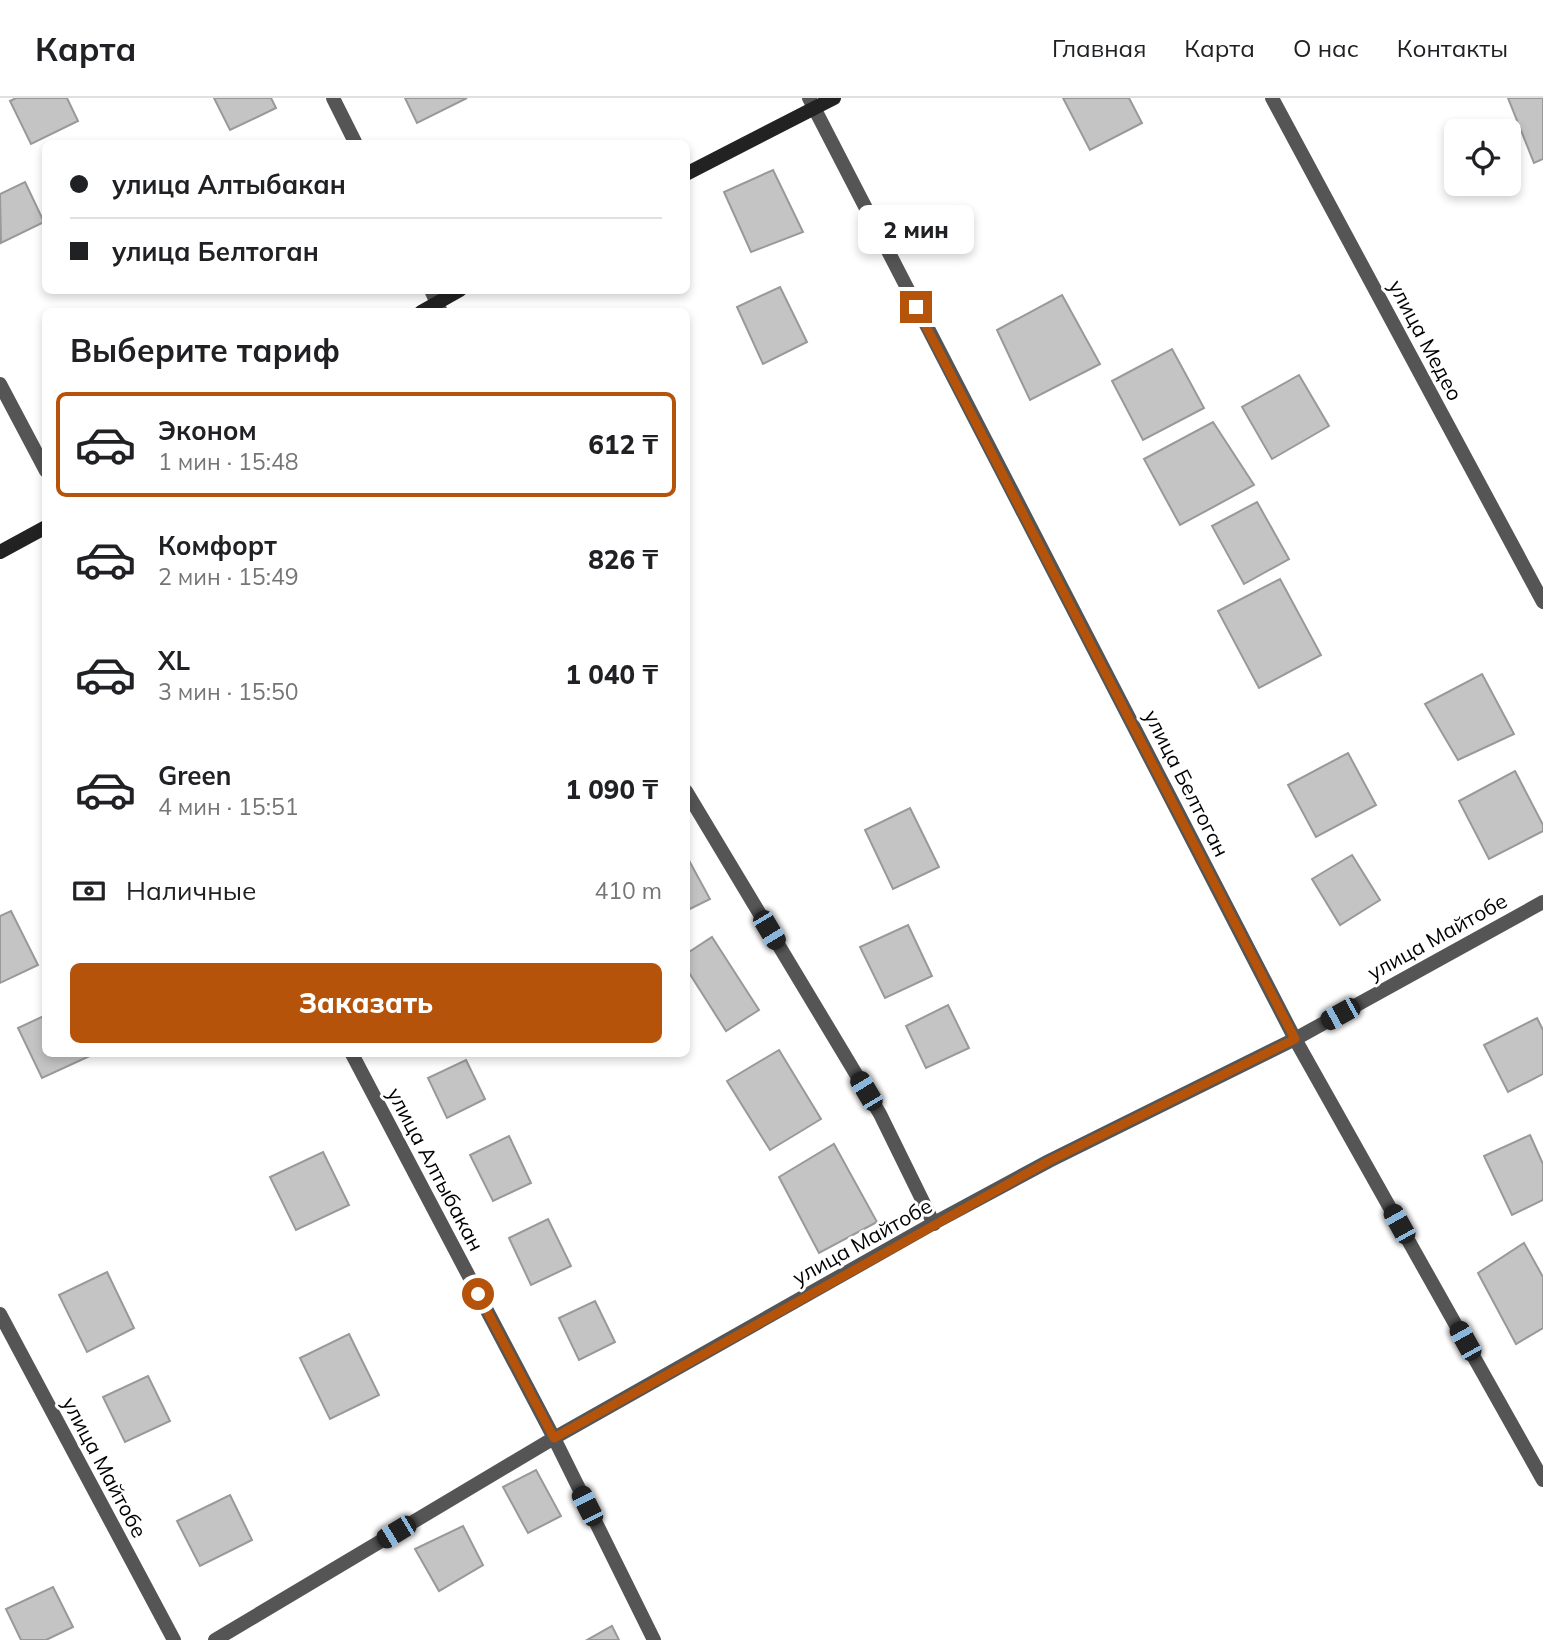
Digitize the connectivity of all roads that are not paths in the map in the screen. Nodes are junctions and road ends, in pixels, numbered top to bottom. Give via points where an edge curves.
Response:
1 (333, 98) edge
2 (834, 98) edge
3 (1272, 98) edge
4 (811, 104) edge
5 (354, 140) edge
6 (690, 172) edge
7 (0, 384) edge
8 (42, 463) edge
9 (42, 529) edge
10 (0, 552) edge
11 (1543, 602) edge
12 (690, 798) edge
13 (1543, 902) edge
14 (1295, 1039) junction
15 (354, 1057) edge
16 (934, 1224) junction
17 (0, 1314) edge
18 (554, 1438) junction
19 (1543, 1480) edge
20 (174, 1640) edge
21 (215, 1640) edge
22 (654, 1640) edge

1 - 5 street
2 - 4 street
3 - 11 street, улица Медео
4 - 6 street
4 - 14 street, улица Белтоган
7 - 8 street
9 - 10 street
12 - 16 street via 880,1114
13 - 14 street, улица Майтобе
14 - 16 street, улица Майтобе via 1049,1161
14 - 19 street, улица Белтоган
15 - 18 street, улица Алтыбакан
16 - 18 street, улица Майтобе
17 - 20 street, улица Майтобе
18 - 21 street, улица Майтобе
18 - 22 street, улица Алтыбакан

